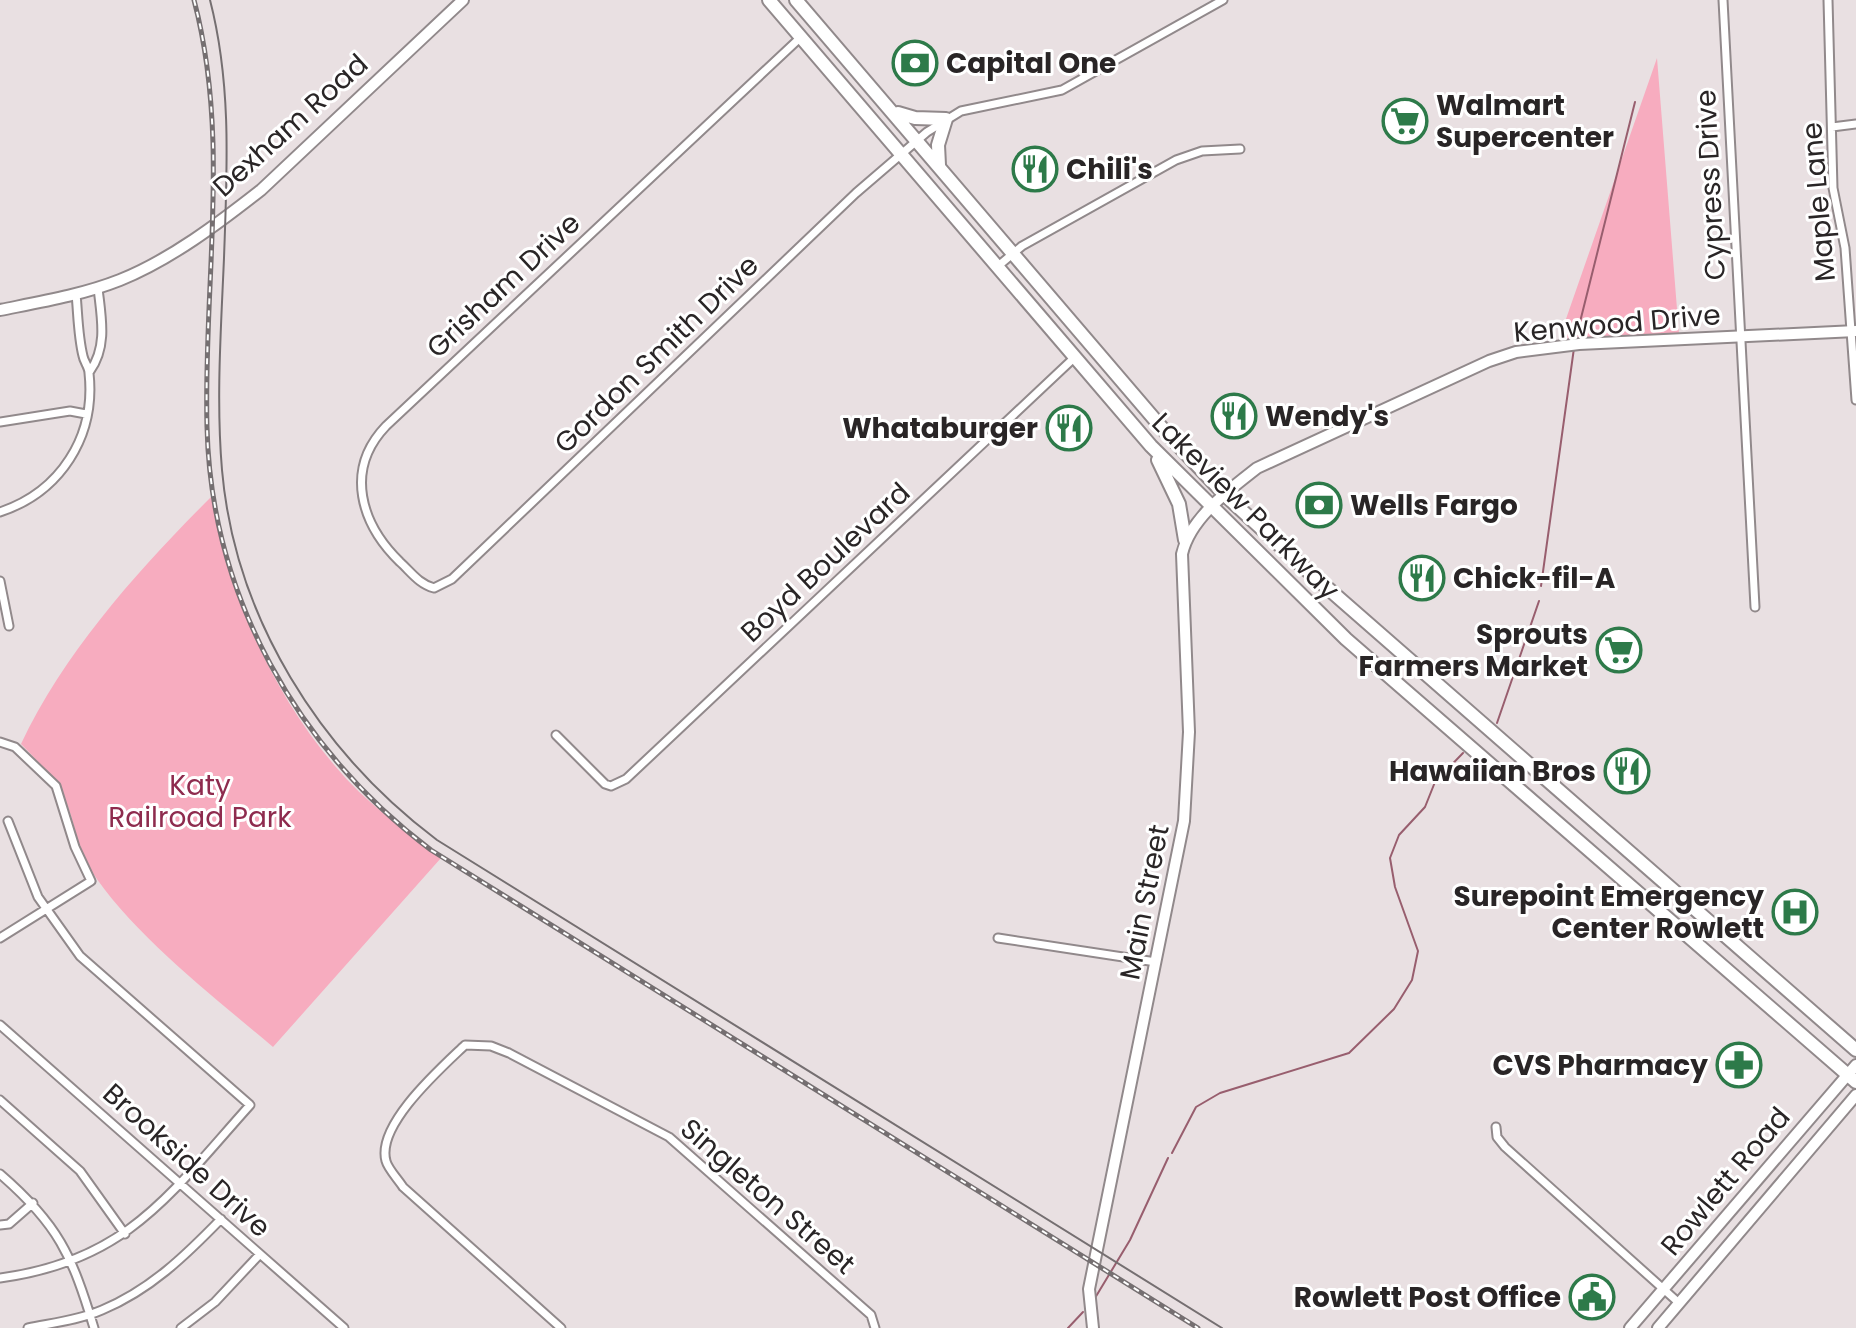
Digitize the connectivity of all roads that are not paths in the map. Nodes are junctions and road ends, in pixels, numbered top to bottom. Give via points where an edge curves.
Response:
1 (463, 0) edge
2 (769, 0) edge
3 (796, 0) edge
4 (1223, 0) edge
5 (1723, 0) edge
6 (1828, 0) edge
7 (817, 24) junction
8 (802, 36) junction
9 (895, 112) junction
10 (946, 119) junction
11 (1856, 124) edge
12 (1832, 127) junction
13 (918, 139) junction
14 (1240, 149) dead end
15 (901, 152) junction
16 (939, 165) junction
17 (1012, 253) junction
18 (997, 267) junction
19 (98, 288) junction
20 (76, 294) junction
21 (0, 310) edge
22 (1854, 331) edge
23 (1084, 337) junction
24 (1740, 337) junction
25 (1094, 348) junction
26 (1075, 357) junction
27 (90, 371) junction
28 (1856, 400) edge
29 (86, 414) junction
30 (0, 422) edge
31 (1151, 446) junction
32 (1225, 495) junction
33 (1211, 509) junction
34 (0, 512) edge
35 (1185, 540) junction
36 (0, 581) edge
37 (442, 586) joint
38 (1755, 607) dead end
39 (9, 626) dead end
40 (1413, 664) junction
41 (1397, 682) junction
42 (556, 735) dead end
43 (0, 742) edge
44 (1566, 798) junction
45 (1550, 815) junction
46 (8, 821) dead end
47 (45, 908) junction
48 (1695, 911) junction
49 (1681, 929) junction
50 (0, 938) edge
51 (998, 938) dead end
52 (1156, 962) junction
53 (0, 1025) edge
54 (1856, 1050) edge
55 (1853, 1074) edge
56 (1856, 1095) edge
57 (0, 1100) edge
58 (1496, 1127) dead end
59 (0, 1174) edge
60 (181, 1182) junction
61 (33, 1203) junction
62 (221, 1219) junction
63 (0, 1225) edge
64 (125, 1234) junction
65 (260, 1254) junction
66 (71, 1262) junction
67 (0, 1278) edge
68 (1664, 1289) junction
69 (1679, 1303) junction
70 (90, 1315) junction
71 (340, 1327) edge
72 (28, 1328) edge
73 (94, 1328) edge
74 (181, 1328) edge
75 (561, 1328) edge
76 (875, 1328) edge
77 (1093, 1328) edge
78 (1630, 1328) edge
79 (1658, 1328) edge

1 - 19 street, Dexham Road via 261,190 152,264
2 - 8 main road, Lakeview Parkway
3 - 7 main road, Lakeview Parkway
4 - 10 street, Gordon Smith Drive via 1062,90 991,102
5 - 24 street, Cypress Drive
6 - 12 street, Maple Lane
7 - 8 main road
7 - 9 main road, Lakeview Parkway
8 - 15 main road, Lakeview Parkway
8 - 37 street, Grisham Drive via 367,449 362,483 373,529 423,584
9 - 10 main road
9 - 13 main road, Lakeview Parkway
10 - 13 street, Gordon Smith Drive
10 - 16 main road
11 - 12 street
12 - 22 street, Maple Lane via 1833,188
13 - 15 street, Gordon Smith Drive
13 - 16 main road, Lakeview Parkway
14 - 17 street via 1202,151 1176,160
15 - 18 main road, Lakeview Parkway
15 - 37 street, Gordon Smith Drive
16 - 17 main road, Lakeview Parkway
17 - 18 street
17 - 23 main road, Lakeview Parkway
18 - 26 main road, Lakeview Parkway
19 - 20 street, Dexham Road
19 - 27 street via 102,338
20 - 21 street, Dexham Road
20 - 27 street via 83,358
22 - 24 street, Kenwood Drive
22 - 28 street, Maple Lane
23 - 25 main road, Lakeview Parkway
23 - 26 main road
24 - 32 street, Kenwood Drive via 1560,346 1489,361 1257,468
24 - 38 street, Cypress Drive
25 - 26 main road
25 - 32 main road, Lakeview Parkway
26 - 31 main road, Lakeview Parkway
26 - 42 street, Boyd Boulevard via 626,779 611,786 599,780
27 - 29 street
29 - 30 street via 70,411
29 - 34 street via 64,470 37,496
31 - 33 main road, Lakeview Parkway
31 - 35 main road via 1179,504
32 - 33 street
32 - 40 main road, Lakeview Parkway
33 - 35 street
33 - 41 main road, Lakeview Parkway
35 - 52 street, Main Street via 1189,777 1181,849
36 - 39 street
40 - 41 main road
40 - 44 main road, Lakeview Parkway
41 - 45 main road, Lakeview Parkway
43 - 47 street via 15,747 56,786 91,881
44 - 45 main road
44 - 48 main road, Lakeview Parkway
45 - 49 main road, Lakeview Parkway
46 - 47 street
47 - 50 street
47 - 60 street via 80,956 250,1105
48 - 49 main road
48 - 54 main road, Lakeview Parkway
49 - 55 main road, Lakeview Parkway
51 - 52 street
52 - 77 street, Main Street via 1089,1289
53 - 60 street, Brookside Drive
55 - 68 street, Rowlett Road
56 - 69 street, Rowlett Road
57 - 64 street via 80,1171
58 - 68 street via 1505,1147
59 - 61 street
60 - 62 street, Brookside Drive
60 - 64 street
61 - 63 street via 9,1224
61 - 66 street
62 - 65 street, Brookside Drive
62 - 70 street via 183,1259 144,1289
64 - 66 street
65 - 71 street, Brookside Drive
65 - 74 street via 215,1302
66 - 67 street
66 - 70 street
68 - 69 street
68 - 78 street, Rowlett Road
69 - 79 street, Rowlett Road
70 - 72 street
70 - 73 street
75 - 76 street, Singleton Street via 403,1187 386,1161 385,1139 394,1122 465,1045 509,1053 669,1137 871,1315

